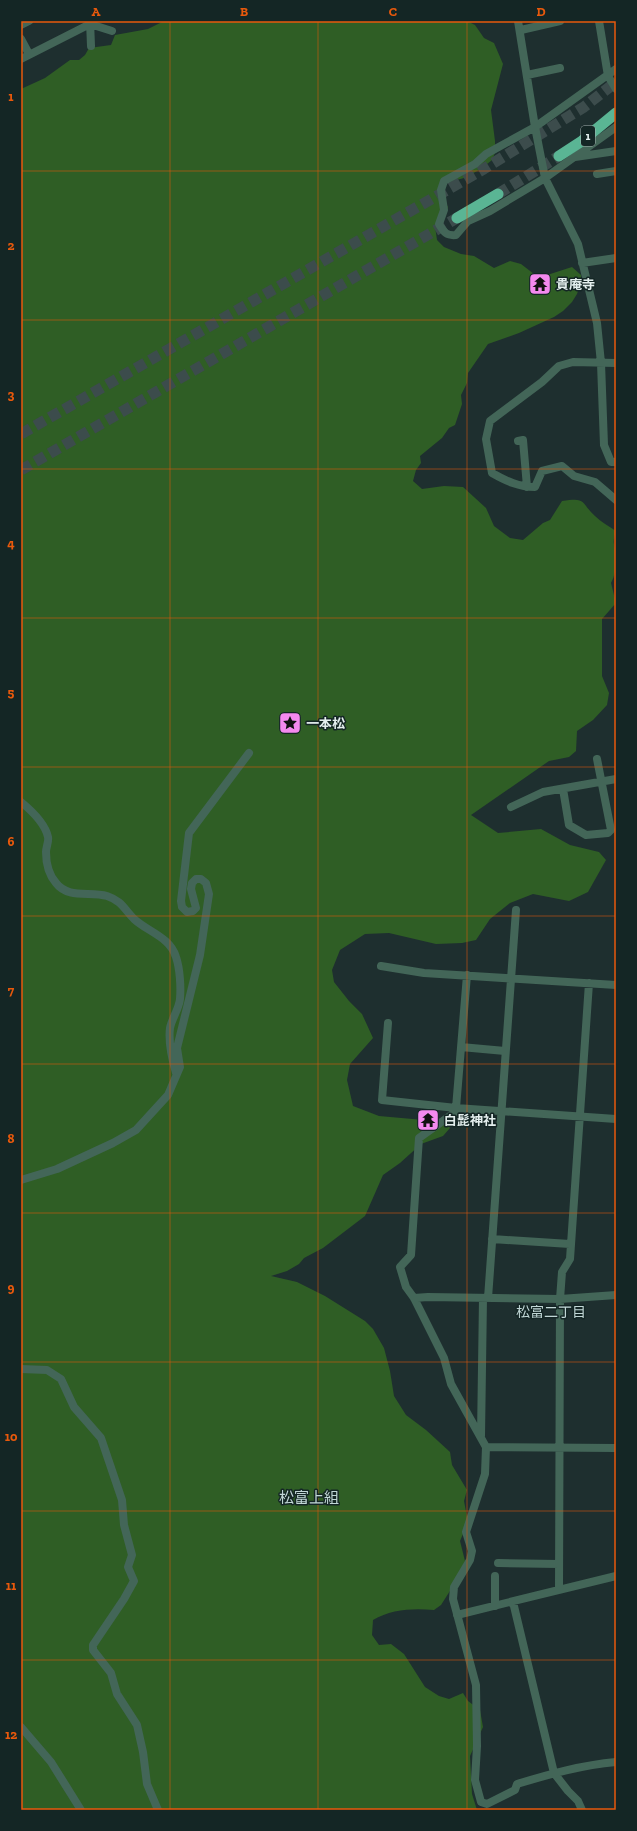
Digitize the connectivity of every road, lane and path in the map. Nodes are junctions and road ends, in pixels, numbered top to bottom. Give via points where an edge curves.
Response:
1 (29, 21) edge
2 (518, 21) edge
3 (560, 21) edge
4 (599, 21) edge
5 (90, 22) edge
6 (21, 25) edge
7 (521, 30) junction
8 (112, 31) dead end
9 (21, 39) edge
10 (91, 46) dead end
11 (29, 54) junction
12 (21, 59) edge
13 (560, 68) dead end
14 (616, 69) edge
15 (527, 75) junction
16 (608, 76) junction
17 (616, 88) edge
18 (616, 113) edge
19 (616, 126) edge
20 (535, 127) junction
21 (616, 151) edge
22 (559, 156) tunnel mouth
23 (574, 157) junction
24 (616, 171) edge
25 (596, 174) dead end
26 (545, 178) junction
27 (498, 194) tunnel mouth
28 (457, 218) tunnel mouth
29 (616, 258) edge
30 (582, 263) junction
31 (601, 362) junction
32 (616, 363) edge
33 (518, 441) dead end
34 (616, 462) edge
35 (527, 487) junction
36 (616, 500) edge
37 (249, 753) dead end
38 (597, 759) dead end
39 (616, 780) edge
40 (601, 782) junction
41 (563, 789) junction
42 (21, 802) edge
43 (511, 807) dead end
44 (516, 910) dead end
45 (381, 966) dead end
46 (467, 975) junction
47 (511, 978) junction
48 (589, 983) junction
49 (616, 985) edge
50 (388, 1023) dead end
51 (462, 1047) junction
52 (505, 1051) junction
53 (176, 1072) junction
54 (456, 1108) junction
55 (501, 1111) junction
56 (579, 1116) junction
57 (616, 1119) edge
58 (21, 1180) edge
59 (492, 1238) junction
60 (570, 1244) junction
61 (616, 1295) edge
62 (414, 1298) junction
63 (485, 1298) junction
64 (560, 1299) junction
65 (21, 1369) edge
66 (481, 1437) junction
67 (486, 1447) junction
68 (560, 1447) junction
69 (616, 1448) edge
70 (498, 1563) dead end
71 (559, 1564) junction
72 (495, 1576) dead end
73 (616, 1576) edge
74 (559, 1590) junction
75 (513, 1602) junction
76 (495, 1606) junction
77 (457, 1615) junction
78 (21, 1727) edge
79 (616, 1762) edge
80 (554, 1772) junction
81 (81, 1810) edge
82 (158, 1810) edge
83 (582, 1810) edge

1 - 6 street
2 - 7 street
3 - 7 street
4 - 16 street
5 - 8 street
5 - 10 street
5 - 11 street
7 - 15 street
9 - 11 street
11 - 12 street
13 - 15 street
14 - 16 street
15 - 20 street
16 - 17 street
16 - 20 street
18 - 22 highway, 1
19 - 23 street
20 - 26 street
20 - 26 street via 444,181 441,190 444,210 439,224 444,233 456,235 468,221
21 - 23 street
23 - 26 street
24 - 25 street
26 - 30 street via 575,239
27 - 28 highway
29 - 30 street
30 - 31 street via 597,323
31 - 32 street
31 - 34 street via 604,445 611,462
31 - 35 street via 573,362 558,366 542,382 490,421 486,439 492,473 510,483
33 - 35 street via 523,440
35 - 36 street via 535,487 542,470 562,466 574,476 595,482
37 - 53 street via 189,833 182,907 187,912 196,908 191,889 196,879 206,883 209,894 200,955 177,1048 180,1066
38 - 40 street
39 - 40 street
40 - 41 street
40 - 41 street via 611,830 608,833 586,835 569,825
41 - 43 street via 543,792
42 - 53 street via 45,826 48,839 48,867 61,888 70,892 107,896 121,902 134,920 161,937 176,955 180,1000 170,1027 170,1043
44 - 47 street
45 - 46 street via 424,973
46 - 47 street
46 - 51 street
47 - 48 street
47 - 52 street
48 - 49 street
48 - 56 street
50 - 54 street via 382,1100
51 - 52 street
51 - 54 street
52 - 55 street
53 - 58 street via 168,1095 136,1130 57,1169
54 - 55 street
54 - 62 street via 454,1113 419,1138 411,1255 400,1267 406,1287
55 - 56 street
55 - 59 street
56 - 57 street
56 - 60 street
59 - 60 street
59 - 63 street
60 - 64 street via 570,1259 562,1272
61 - 64 street
62 - 63 street
62 - 66 street via 444,1358 451,1384
63 - 64 street
63 - 66 street
64 - 68 street
65 - 82 street via 47,1370 61,1379 74,1406 101,1438 122,1500 124,1525 132,1555 128,1567 134,1581 92,1645 111,1673 117,1694 136,1725 147,1784
66 - 67 street
67 - 68 street
67 - 77 street via 485,1474 466,1532 472,1551 470,1560 454,1587 453,1599
68 - 69 street
68 - 71 street
70 - 71 street
71 - 74 street
72 - 76 street
73 - 74 street
74 - 75 street
75 - 76 street
75 - 80 street
76 - 77 street
77 - 80 street via 476,1685 475,1780 481,1802 487,1804 515,1790 517,1784
78 - 81 street via 51,1762
79 - 80 street
80 - 83 street via 578,1801

